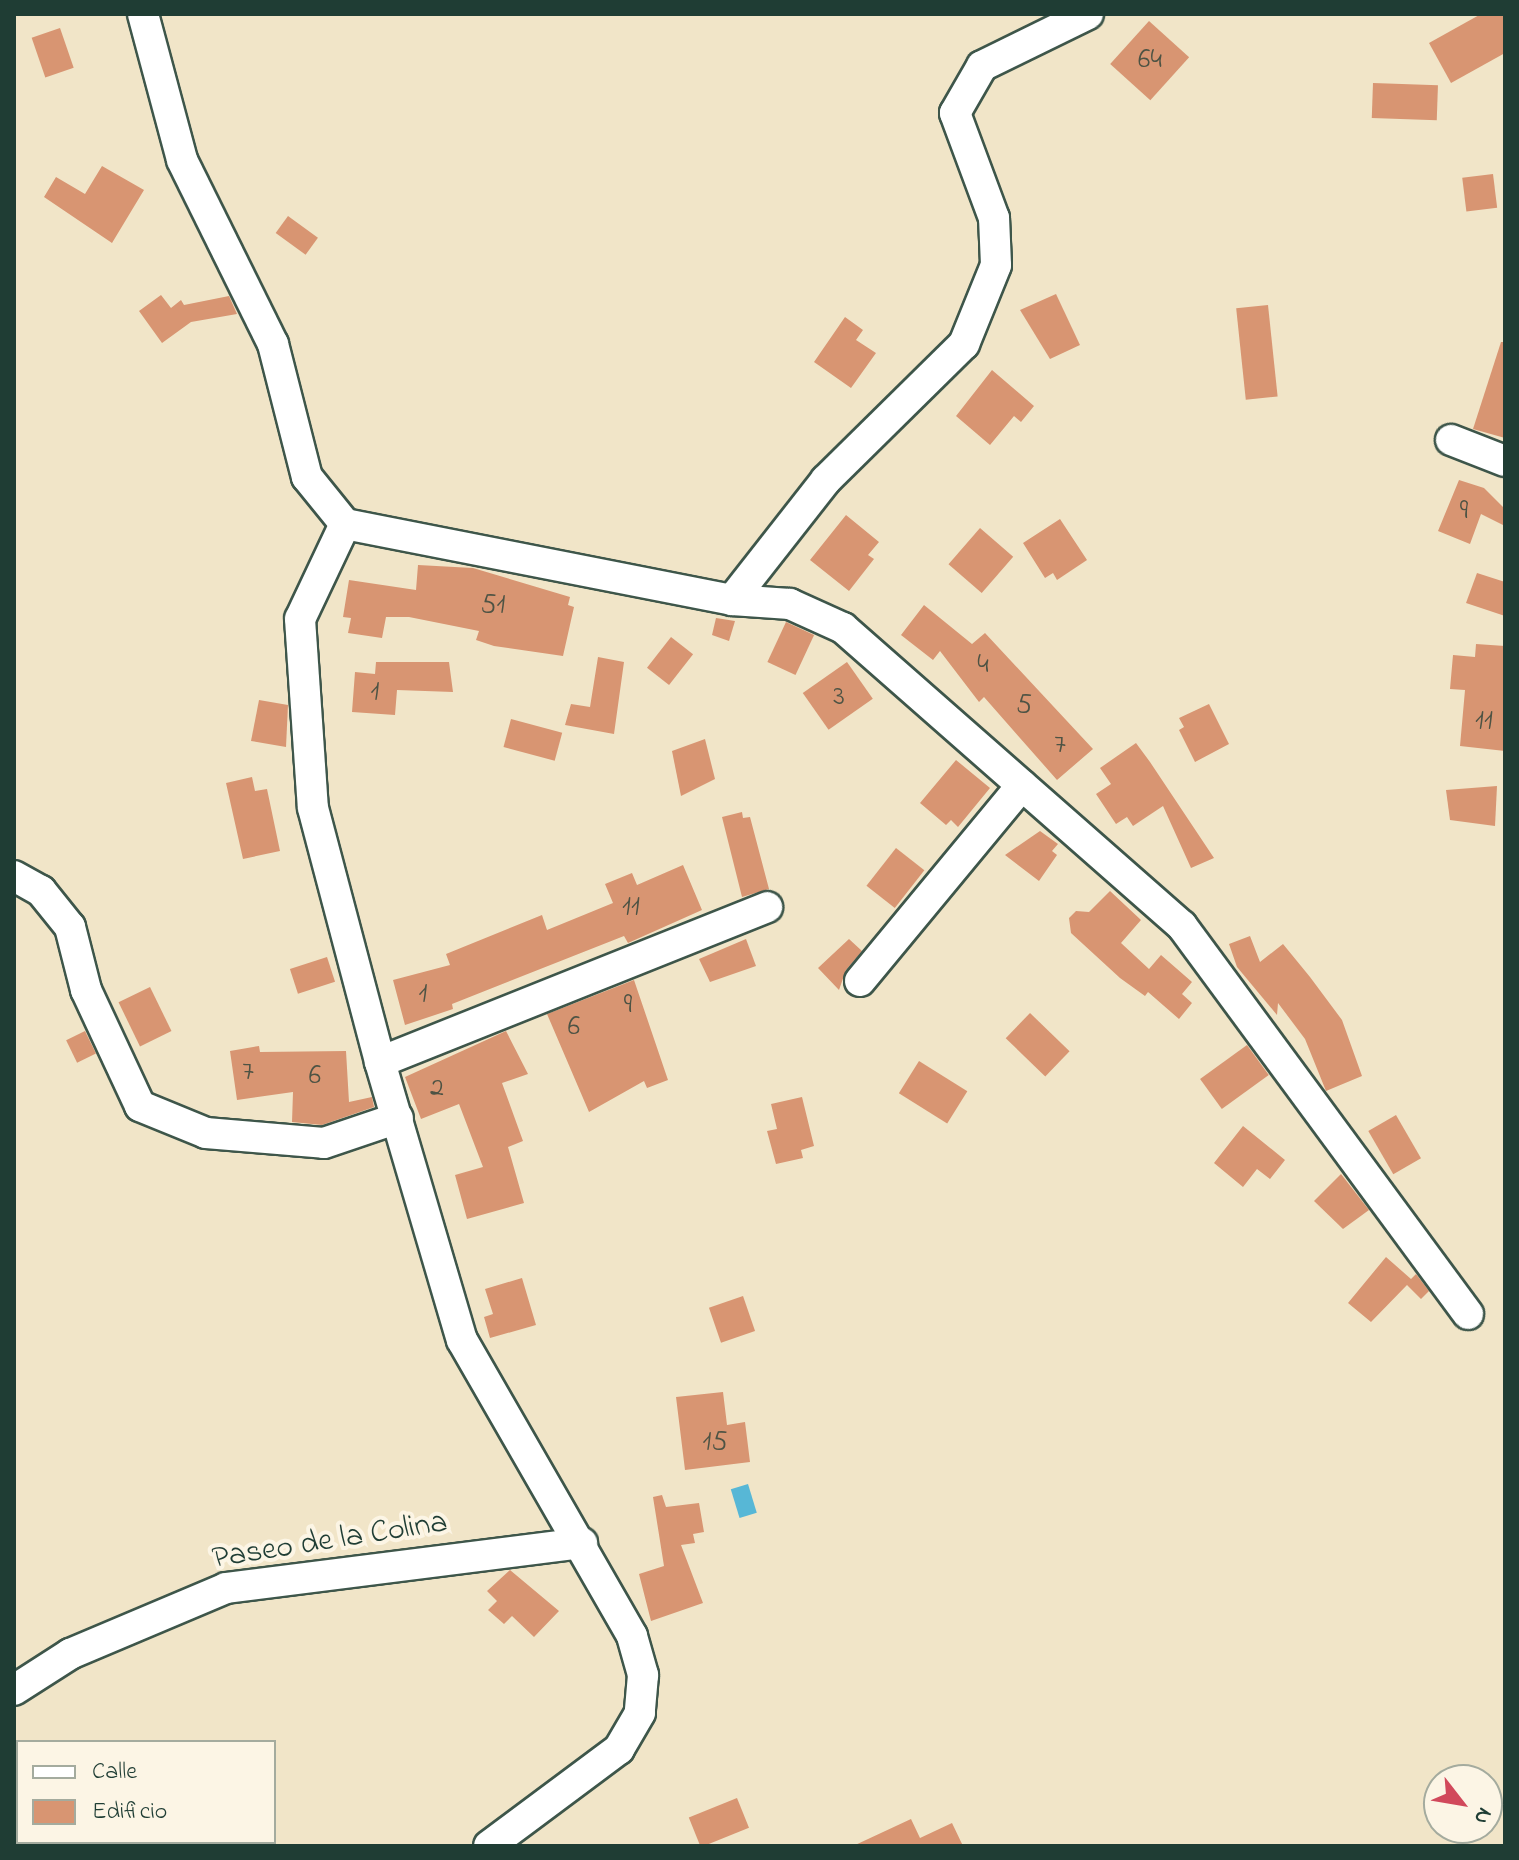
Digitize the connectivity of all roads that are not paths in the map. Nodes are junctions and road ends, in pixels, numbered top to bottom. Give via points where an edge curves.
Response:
1 (143, 14) edge
2 (1088, 14) edge
3 (1451, 440) dead end
4 (1505, 461) edge
5 (345, 524) junction
6 (732, 600) junction
7 (1022, 785) junction
8 (14, 876) edge
9 (767, 907) dead end
10 (860, 981) dead end
11 (380, 1062) junction
12 (398, 1118) junction
13 (1468, 1314) dead end
14 (582, 1543) junction
15 (14, 1690) edge
16 (489, 1846) edge

1 - 5 street via 182,160 273,344 307,477
2 - 6 street via 982,66 955,113 994,218 996,265 964,344 826,480
3 - 4 street
5 - 6 street
5 - 11 street via 300,619 313,808
6 - 7 street via 790,604 843,628
7 - 10 street
7 - 13 street via 1182,926
8 - 12 street via 41,891 70,927 86,990 140,1106 206,1133 324,1143
9 - 11 street
11 - 12 street
12 - 14 street via 462,1340
14 - 15 street, Paseo de la Colina via 226,1588 70,1654
14 - 16 street via 632,1636 643,1675 640,1713 619,1749

